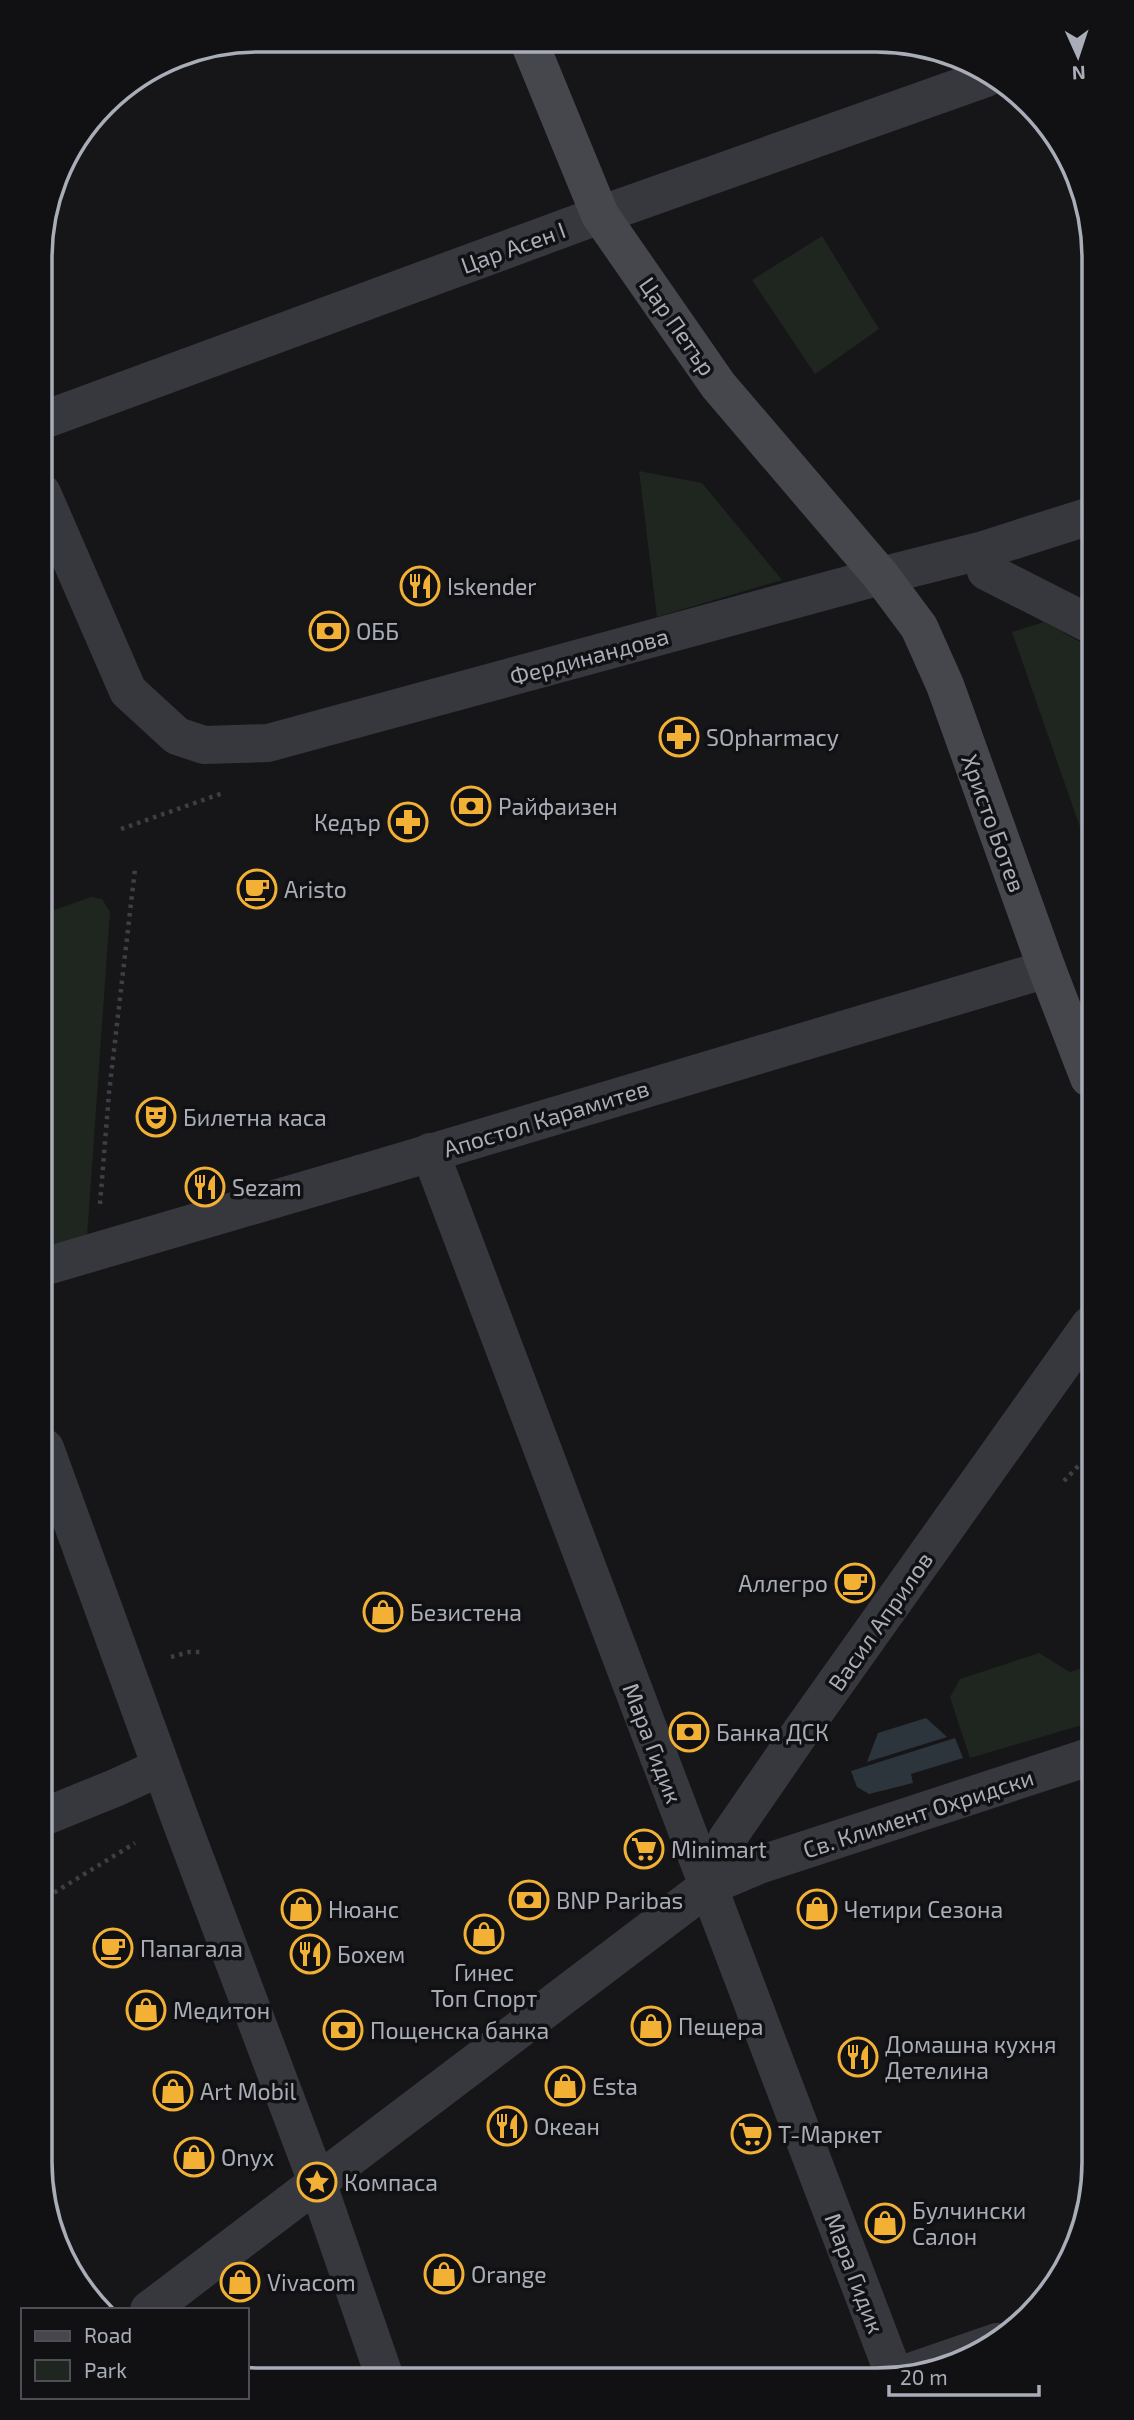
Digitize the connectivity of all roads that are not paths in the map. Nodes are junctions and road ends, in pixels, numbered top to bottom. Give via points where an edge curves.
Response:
1 (534, 53) edge
2 (979, 81) edge
3 (600, 215) junction
4 (53, 417) edge
5 (53, 519) edge
6 (1082, 519) edge
7 (986, 571) dead end
8 (881, 576) junction
9 (1082, 620) edge
10 (1047, 969) junction
11 (1082, 1059) edge
12 (429, 1152) junction
13 (53, 1264) edge
14 (1081, 1337) edge
15 (53, 1470) edge
16 (1081, 1760) edge
17 (161, 1767) junction
18 (53, 1812) edge
19 (707, 1887) junction
20 (317, 2182) junction
21 (152, 2308) edge
22 (891, 2367) edge
23 (382, 2368) edge

1 - 3 main road, Цар Петър
2 - 3 street, Цар Асен I
3 - 4 street, Цар Асен I
3 - 8 main road, Цар Петър via 718,384
5 - 8 street, Фердинандова via 128,691 177,736 204,745 268,743
6 - 8 street, Фердинандова
7 - 9 street
8 - 10 main road, Христо Ботев via 919,627 945,685
10 - 11 main road, Христо Ботев
10 - 12 street, Апостол Карамитев
12 - 13 street, Апостол Карамитев
12 - 19 street, Мара Гидик
14 - 19 street, Васил Априлов via 727,1839
15 - 17 street
16 - 19 street, Св. Климент Охридски via 759,1865
17 - 18 street
17 - 20 street
19 - 20 street
19 - 22 street, Мара Гидик
20 - 21 street
20 - 23 street

